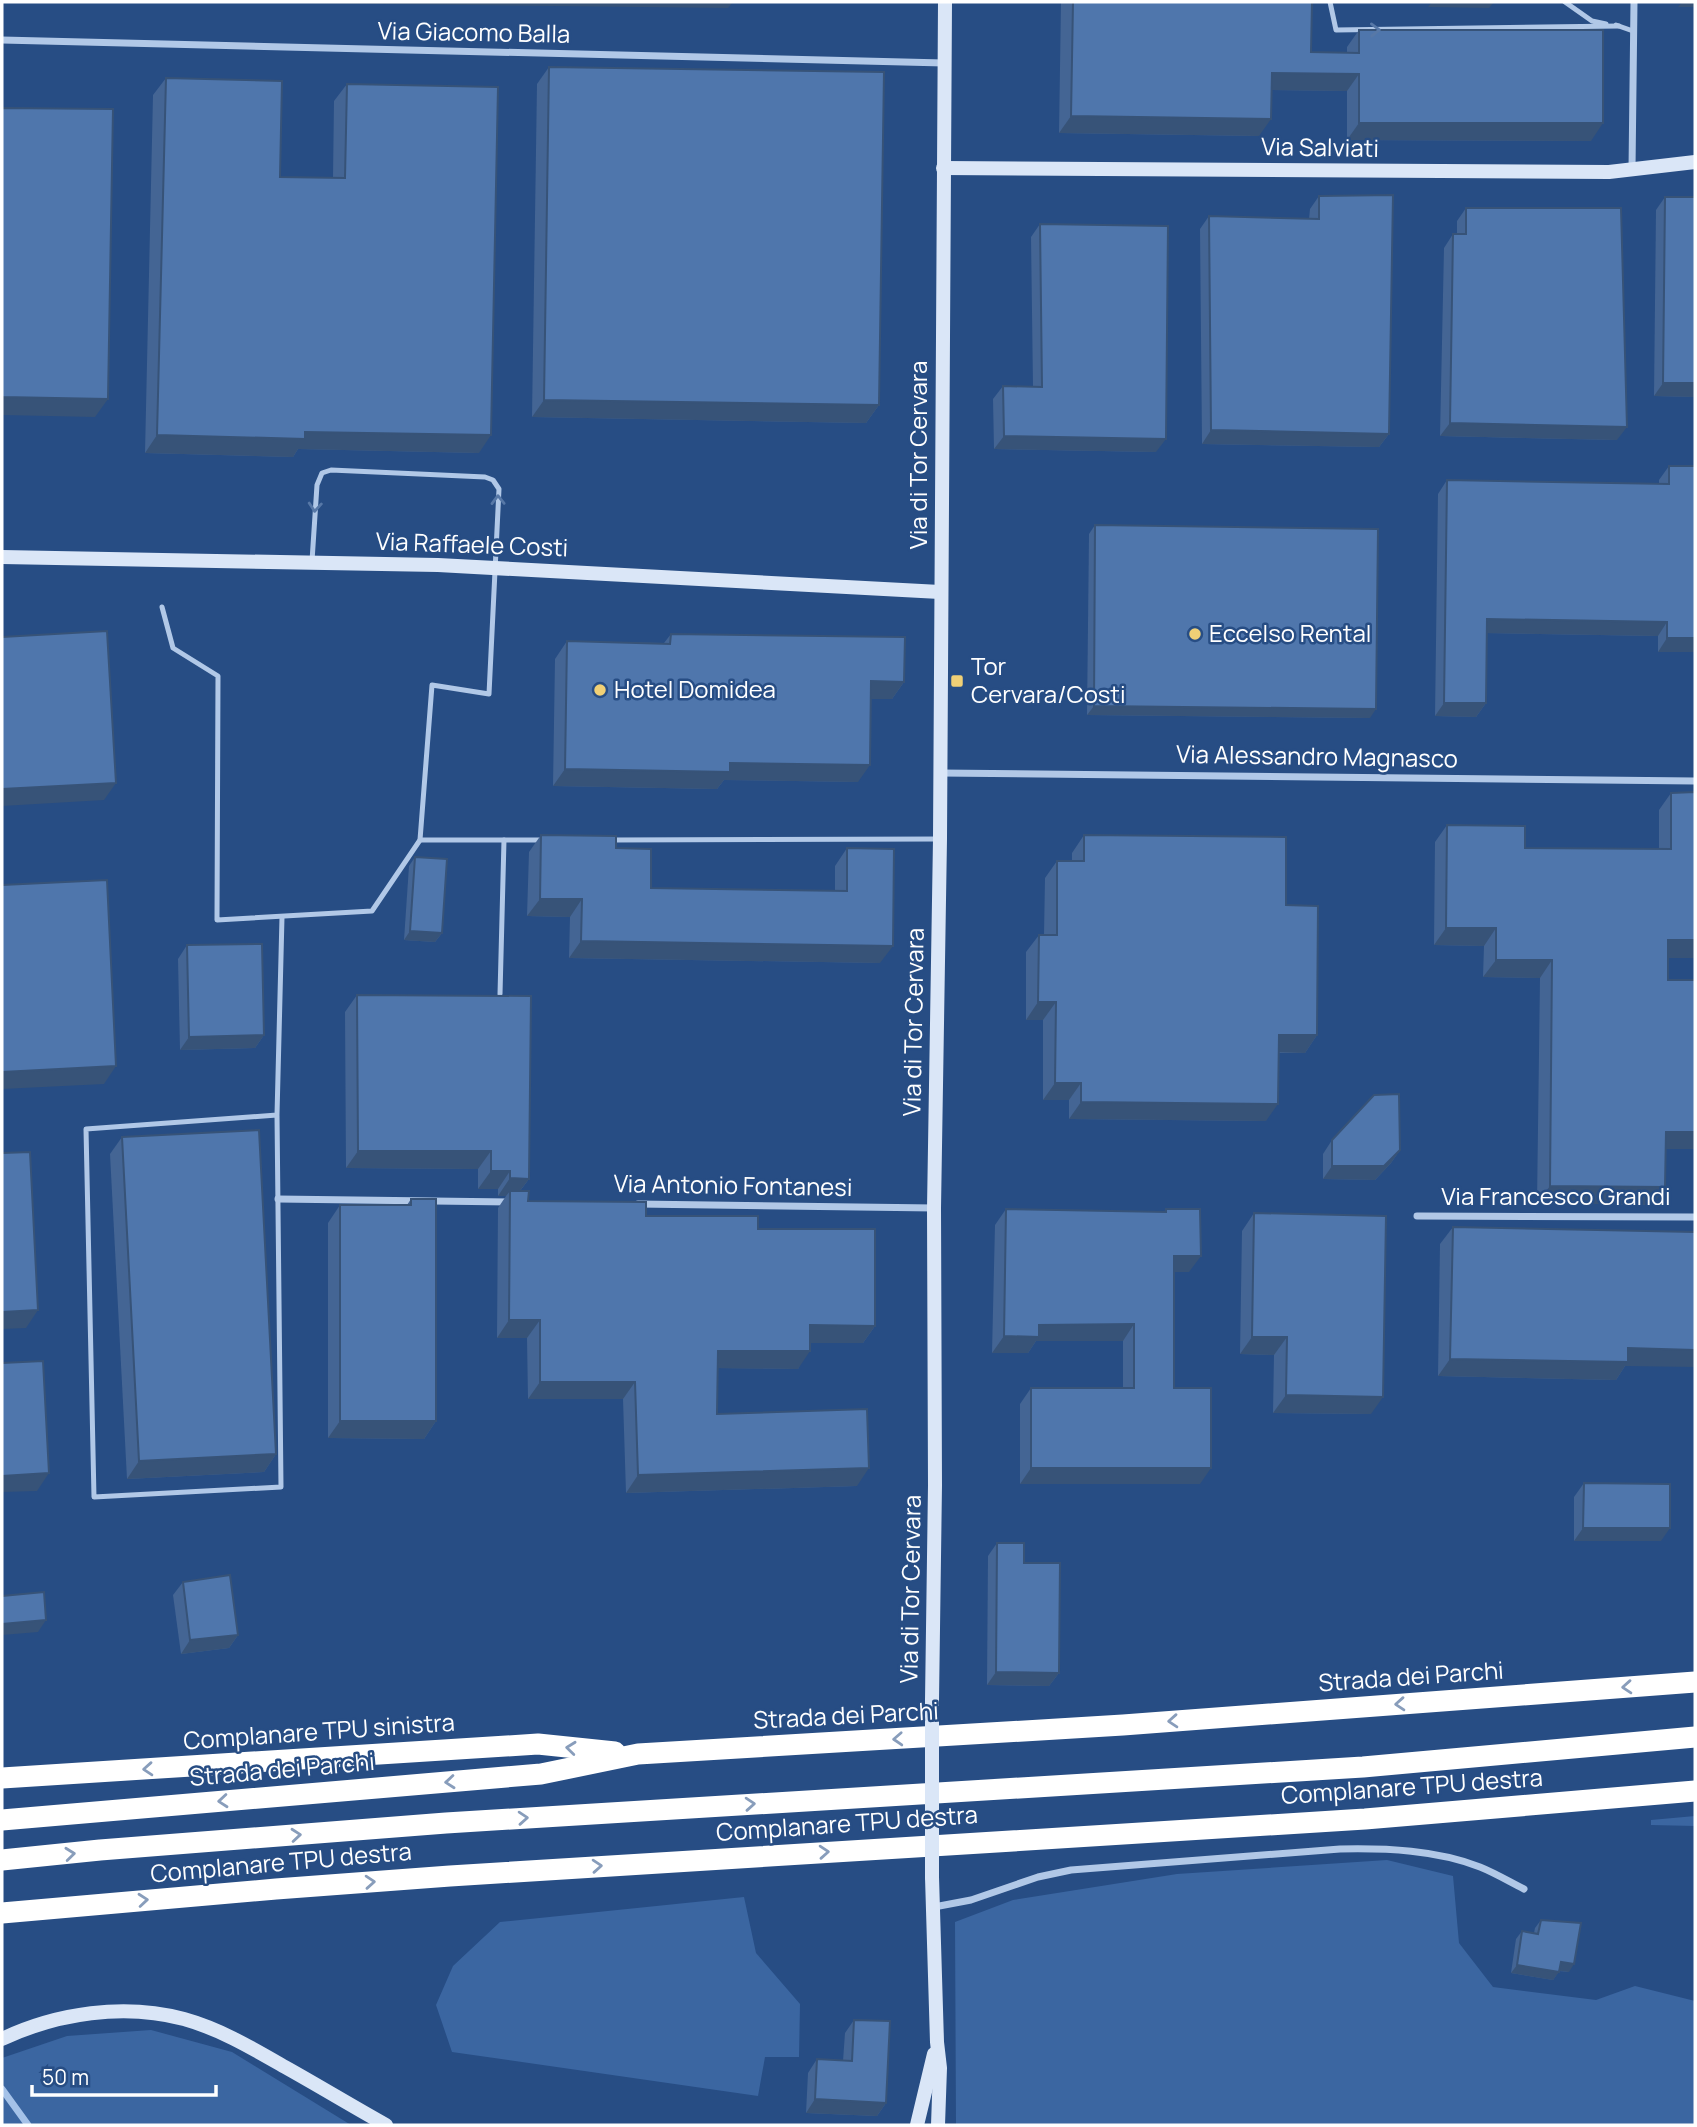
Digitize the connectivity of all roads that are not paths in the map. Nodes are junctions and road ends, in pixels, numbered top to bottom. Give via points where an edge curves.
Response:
1 (945, 2) edge
2 (1330, 2) edge
3 (1566, 2) edge
4 (1634, 2) edge
5 (1619, 26) junction
6 (1633, 31) junction
7 (2, 40) edge
8 (944, 63) junction
9 (1695, 162) edge
10 (943, 168) junction
11 (1632, 169) junction
12 (2, 557) edge
13 (312, 562) junction
14 (496, 568) junction
15 (940, 592) junction
16 (162, 607) dead end
17 (939, 773) junction
18 (1695, 781) edge
19 (940, 839) junction
20 (420, 840) junction
21 (504, 840) junction
22 (543, 840) edge
23 (598, 840) edge
24 (282, 917) junction
25 (500, 994) edge
26 (277, 1115) junction
27 (278, 1199) junction
28 (523, 1202) edge
29 (633, 1203) edge
30 (934, 1208) junction
31 (1417, 1216) dead end
32 (1695, 1217) edge
33 (1695, 1682) edge
34 (1695, 1737) edge
35 (638, 1754) junction
36 (2, 1778) edge
37 (1695, 1791) edge
38 (2, 1820) edge
39 (2, 1860) edge
40 (1524, 1889) dead end
41 (933, 1907) junction
42 (2, 1913) edge
43 (2, 2039) edge
44 (937, 2042) junction
45 (386, 2125) edge
46 (917, 2125) edge
47 (939, 2125) edge

1 - 8 street, Via di Tor Cervara
2 -> 5 lane via 1336,30
3 - 5 lane via 1592,21
4 - 6 street
5 - 6 lane
6 - 11 street
7 - 8 street, Via Giacomo Balla
8 - 10 street, Via di Tor Cervara
9 - 11 street, Via Salviati
10 - 11 street, Via Salviati
10 - 15 street, Via di Tor Cervara
12 - 13 street, Via Raffaele Costi
13 - 14 street, Via Raffaele Costi
14 -> 13 lane via 499,489 493,480 331,470 322,473 317,485
14 - 15 street, Via Raffaele Costi
14 - 20 lane via 489,694 432,685
15 - 17 street, Via di Tor Cervara
16 - 24 lane via 173,649 218,676 217,920
17 - 18 street, Via Alessandro Magnasco
17 - 19 street, Via di Tor Cervara
19 - 23 lane
19 - 30 street, Via di Tor Cervara
20 - 21 lane
20 - 24 lane via 372,911
21 - 22 lane
21 - 25 lane
24 - 26 lane
26 - 27 lane
26 - 27 lane via 86,1129 94,1497 281,1487
27 - 28 street
29 - 30 street, Via Antonio Fontanesi
30 - 41 street, Via di Tor Cervara, bridge
31 - 32 street, Via Francesco Grandi
33 -> 35 highway, Strada dei Parchi via 1123,1725
39 -> 34 highway via 446,1823 1363,1767
35 -> 36 highway, Complanare TPU sinistra via 538,1745
35 -> 38 highway, Strada dei Parchi via 541,1774
42 -> 37 highway, Complanare TPU destra via 450,1876 1365,1819
40 - 41 street via 1480,1867 1449,1858 1381,1848 1071,1870
41 - 44 street, Via di Tor Cervara
43 - 45 street via 80,2015 155,2013 184,2019 236,2039
44 - 46 street, Via di Tor Cervara
44 - 47 street, Via di Tor Cervara

